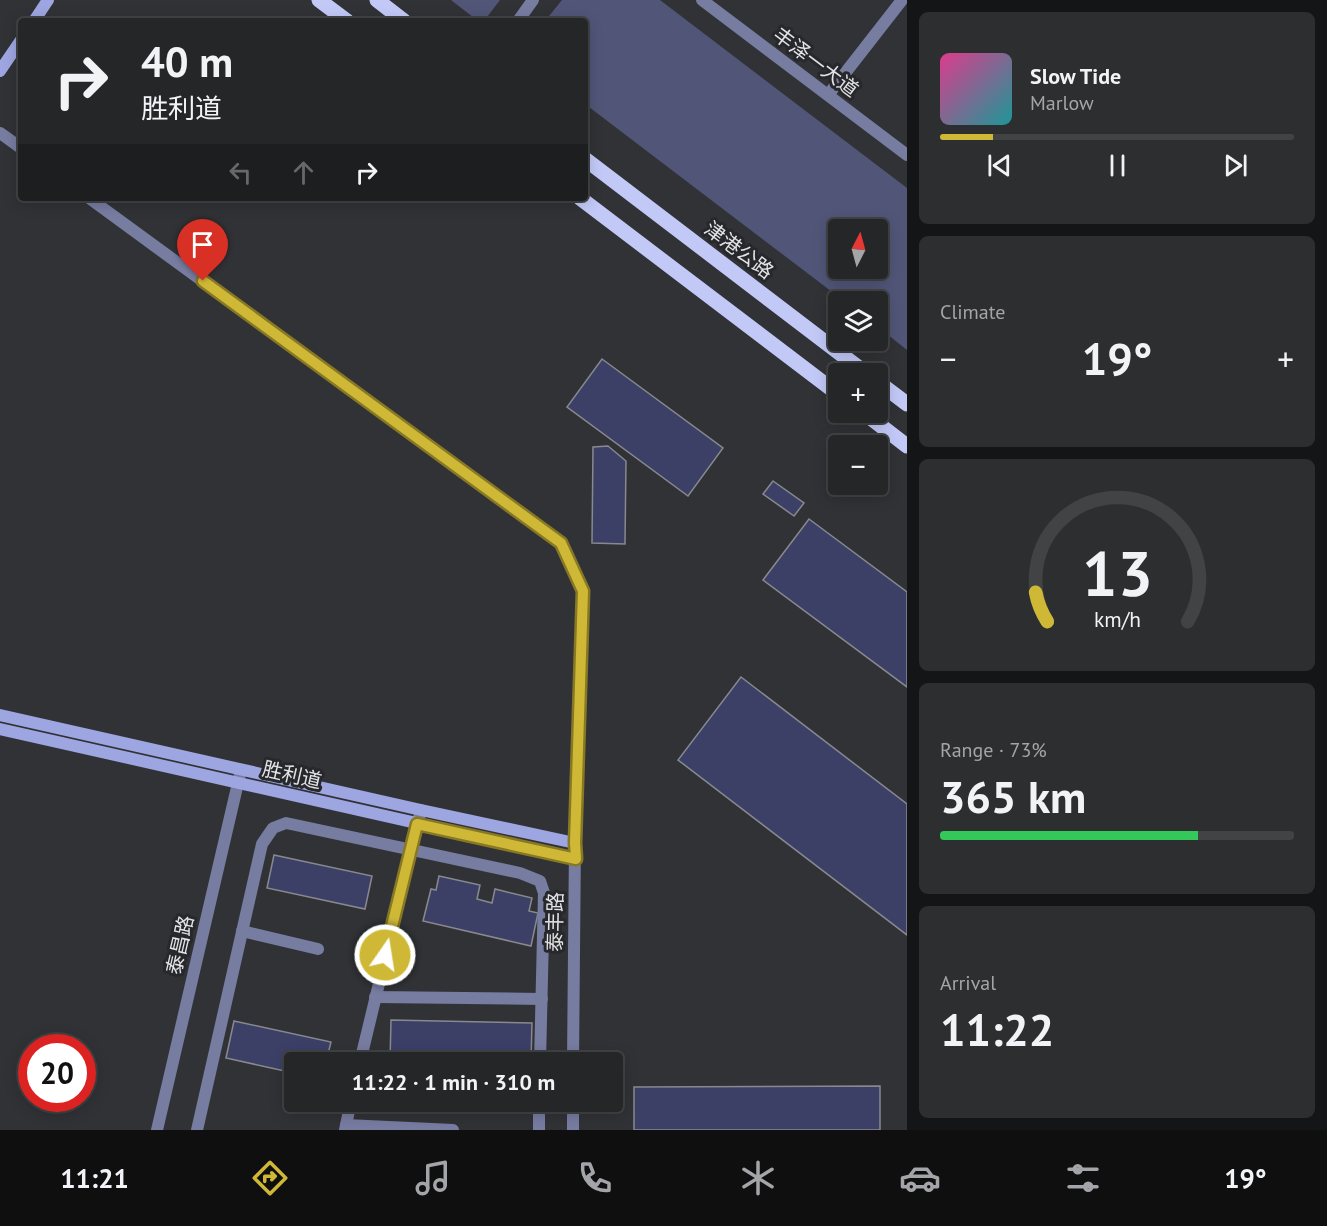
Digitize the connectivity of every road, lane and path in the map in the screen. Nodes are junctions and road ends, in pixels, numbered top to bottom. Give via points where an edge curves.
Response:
1 (48, 0) edge
2 (319, 0) edge
3 (377, 0) edge
4 (533, 0) edge
5 (702, 0) edge
6 (902, 0) edge
7 (36, 18) edge
8 (343, 18) edge
9 (400, 18) edge
10 (520, 18) edge
11 (18, 44) edge
12 (0, 71) edge
13 (828, 95) junction
14 (0, 133) edge
15 (18, 146) edge
16 (907, 155) edge
17 (588, 161) edge
18 (93, 201) edge
19 (584, 201) edge
20 (853, 363) edge
21 (828, 386) edge
22 (888, 389) edge
23 (907, 404) edge
24 (877, 423) edge
25 (907, 446) edge
26 (0, 715) edge
27 (0, 729) edge
28 (241, 770) junction
29 (238, 783) junction
30 (421, 810) junction
31 (417, 824) junction
32 (575, 843) junction
33 (410, 850) junction
34 (576, 859) junction
35 (242, 931) junction
36 (318, 948) dead end
37 (375, 997) junction
38 (542, 999) junction
39 (362, 1052) edge
40 (540, 1052) edge
41 (573, 1052) edge
42 (349, 1112) edge
43 (539, 1112) edge
44 (573, 1112) edge
45 (345, 1128) edge
46 (157, 1130) edge
47 (197, 1130) edge
48 (453, 1130) edge
49 (538, 1130) edge
50 (573, 1130) edge

1 - 7 street
2 - 8 main road
3 - 9 main road
4 - 10 street
5 - 13 street, 丰泽一大道
6 - 13 street
11 - 12 street
13 - 16 street, 丰泽一大道
14 - 15 street
17 - 20 main road, 津港公路
18 - 32 street, 泰丰路 via 561,543 583,591
19 - 21 main road
22 - 23 main road
24 - 25 main road
26 - 28 street, 胜利道
27 - 29 street, 胜利道
28 - 29 street, 泰昌路
28 - 30 street, 胜利道
29 - 31 street, 胜利道
29 - 46 street, 泰昌路
30 - 31 street
30 - 32 street, 胜利道
31 - 33 street
31 - 34 street, 胜利道
32 - 34 street, 泰丰路
33 - 35 street via 286,823 273,828 262,844
33 - 37 street
33 - 38 street via 520,873 540,881 544,893
34 - 41 street, 泰丰路
35 - 36 street
35 - 47 street
37 - 38 street
37 - 39 street
38 - 40 street
42 - 45 street
43 - 49 street
44 - 50 street
45 - 48 street

